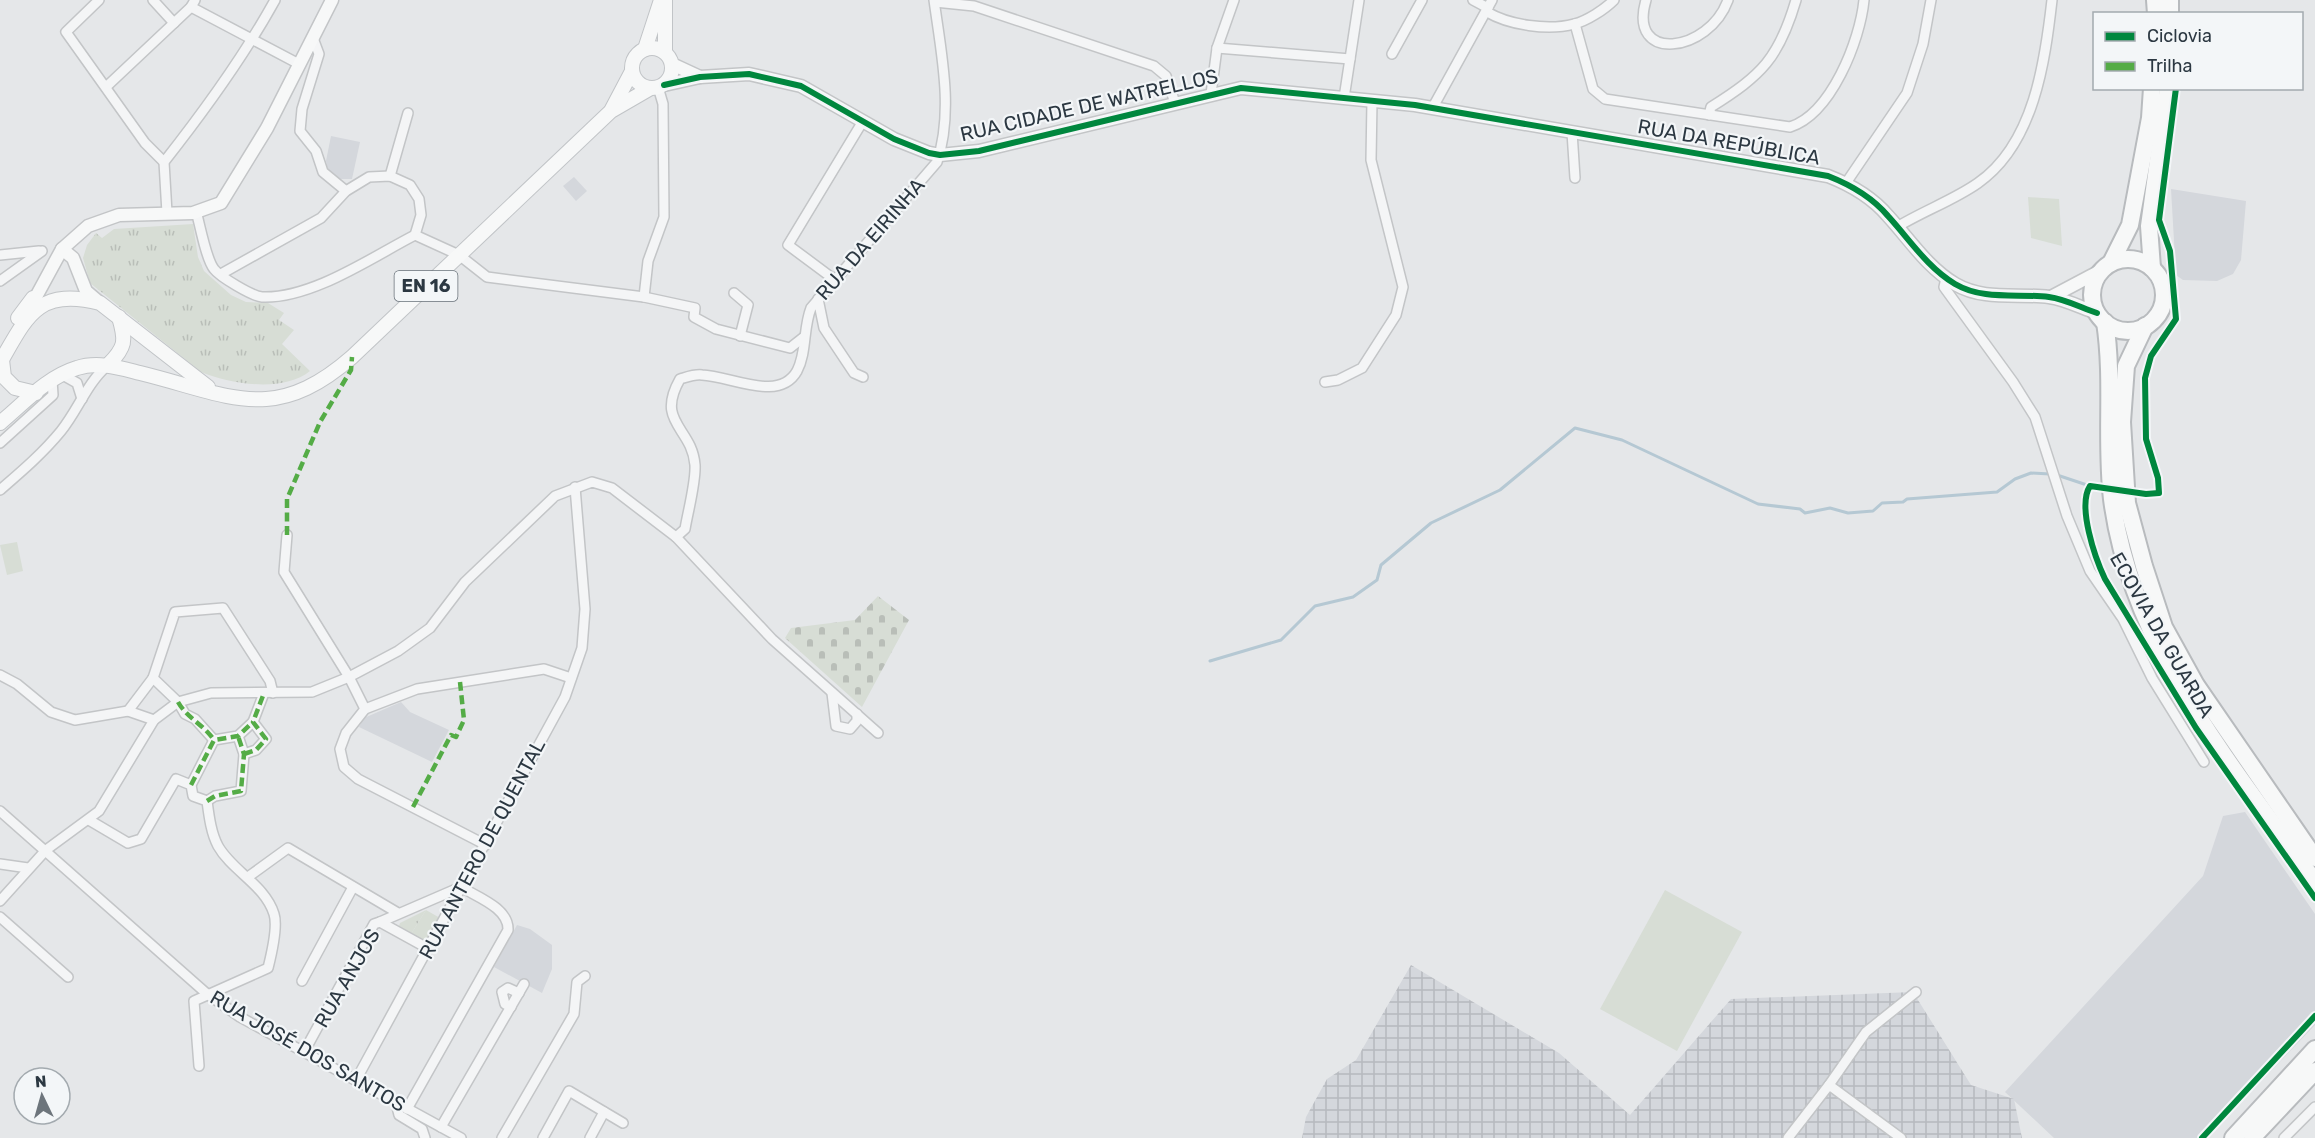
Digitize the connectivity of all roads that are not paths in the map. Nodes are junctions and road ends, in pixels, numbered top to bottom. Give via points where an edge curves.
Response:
1 (99, 0) edge
2 (153, 0) edge
3 (274, 0) edge
4 (332, 0) edge
5 (663, 0) edge
6 (1234, 0) edge
7 (1359, 0) edge
8 (1422, 0) edge
9 (1473, 0) edge
10 (1614, 0) edge
11 (1646, 0) edge
12 (1728, 0) edge
13 (1797, 0) edge
14 (1864, 0) edge
15 (1931, 0) edge
16 (2052, 0) edge
17 (934, 1) edge
18 (193, 3) edge
19 (1489, 7) edge
20 (174, 23) junction
21 (1575, 24) junction
22 (254, 38) junction
23 (313, 38) junction
24 (1217, 48) junction
25 (645, 49) junction
26 (1392, 54) dead end
27 (669, 58) junction
28 (1350, 59) junction
29 (299, 64) junction
30 (631, 73) junction
31 (700, 77) junction
32 (106, 87) junction
33 (657, 87) junction
34 (2152, 90) edge
35 (2168, 90) edge
36 (1211, 94) junction
37 (1344, 98) junction
38 (1372, 101) junction
39 (1175, 103) junction
40 (1433, 107) junction
41 (611, 111) junction
42 (408, 113) dead end
43 (1709, 115) junction
44 (863, 121) junction
45 (1572, 132) junction
46 (934, 154) junction
47 (164, 162) junction
48 (390, 176) junction
49 (1575, 178) dead end
50 (1846, 183) junction
51 (346, 191) junction
52 (196, 212) junction
53 (167, 213) junction
54 (1897, 227) junction
55 (415, 235) junction
56 (62, 249) junction
57 (0, 255) edge
58 (459, 255) junction
59 (2106, 266) junction
60 (2152, 268) junction
61 (221, 274) junction
62 (1946, 278) junction
63 (835, 280) junction
64 (0, 281) edge
65 (734, 293) dead end
66 (644, 297) junction
67 (2051, 297) junction
68 (33, 298) junction
69 (818, 299) junction
70 (100, 303) junction
71 (2101, 317) junction
72 (24, 321) junction
73 (121, 323) junction
74 (2145, 326) junction
75 (740, 336) junction
76 (804, 337) junction
77 (1, 357) edge
78 (108, 365) junction
79 (57, 377) junction
80 (863, 377) dead end
81 (1325, 382) dead end
82 (214, 392) junction
83 (36, 393) junction
84 (82, 399) junction
85 (0, 423) edge
86 (0, 443) edge
87 (575, 487) junction
88 (0, 490) edge
89 (287, 535) dead end
90 (676, 537) junction
91 (0, 675) edge
92 (349, 677) junction
93 (153, 678) junction
94 (571, 678) junction
95 (269, 693) junction
96 (832, 693) junction
97 (178, 702) junction
98 (365, 709) junction
99 (128, 711) junction
100 (857, 714) junction
101 (154, 720) junction
102 (253, 722) junction
103 (878, 733) dead end
104 (237, 736) junction
105 (214, 740) junction
106 (244, 754) junction
107 (2204, 762) dead end
108 (191, 785) junction
109 (207, 801) junction
110 (0, 811) edge
111 (89, 820) junction
112 (486, 845) junction
113 (46, 850) junction
114 (2315, 858) edge
115 (4, 865) edge
116 (28, 868) junction
117 (248, 877) junction
118 (2315, 882) edge
119 (353, 887) junction
120 (461, 887) junction
121 (0, 901) edge
122 (398, 913) junction
123 (0, 917) edge
124 (380, 922) junction
125 (429, 949) junction
126 (585, 976) dead end
127 (68, 977) dead end
128 (302, 981) dead end
129 (1916, 992) dead end
130 (206, 993) junction
131 (511, 1007) junction
132 (2315, 1048) edge
133 (304, 1052) junction
134 (200, 1066) dead end
135 (2315, 1071) edge
136 (356, 1080) junction
137 (1829, 1085) junction
138 (396, 1103) junction
139 (2315, 1107) edge
140 (407, 1109) junction
141 (604, 1112) junction
142 (623, 1123) dead end
143 (441, 1127) junction
144 (425, 1138) edge
145 (461, 1138) edge
146 (502, 1138) edge
147 (543, 1138) edge
148 (590, 1138) edge
149 (1788, 1138) edge
150 (1901, 1138) edge
151 (2233, 1138) edge
152 (2252, 1138) edge
153 (2284, 1138) edge

1 - 32 street via 66,32
2 - 20 street
3 - 22 street
4 - 23 street
5 - 25 main road, EN 16
5 - 27 main road, EN 16
6 - 24 street
7 - 28 street
8 - 26 street
9 - 19 street
10 - 21 street
11 - 12 street via 1642,13 1647,33 1659,43 1678,45 1696,39 1711,27
13 - 43 street via 1776,52 1756,76 1712,107
14 - 43 street via 1854,46 1818,108 1803,123 1790,127
15 - 50 street via 1923,44 1906,93
16 - 54 street via 2036,86 2026,118 2007,154 1978,184
17 - 39 street via 974,6 1155,66 1166,76
17 - 46 street via 945,88 944,135
18 - 20 street
18 - 22 street
19 - 21 street via 1496,18 1540,26
19 - 40 street
20 - 32 street
21 - 43 street via 1598,95
22 - 29 street
22 - 47 street via 210,104
23 - 29 street
23 - 51 street via 319,54 302,109 300,131 316,152 323,172
24 - 28 street
24 - 36 street
25 - 27 main road
25 - 30 main road, EN 16 via 632,59
27 - 31 street, RUA CIDADE DE WATRELLOS
27 - 33 main road, EN 16 via 673,76
28 - 37 street
29 - 52 street via 221,203
30 - 33 main road via 637,84
30 - 41 main road, EN 16
31 - 33 street, RUA CIDADE DE WATRELLOS
31 - 44 street, RUA CIDADE DE WATRELLOS via 749,74 801,86
32 - 47 street via 145,143
33 - 41 main road, EN 16
33 - 66 street via 663,104 664,217 648,261
34 - 59 highway via 2130,225
35 - 60 highway via 2149,226
36 - 37 street, RUA CIDADE DE WATRELLOS via 1240,88
36 - 39 street, RUA CIDADE DE WATRELLOS
37 - 38 street, RUA CIDADE DE WATRELLOS
38 - 40 street, RUA CIDADE DE WATRELLOS
38 - 81 street via 1371,160 1403,287 1396,315 1362,368
39 - 46 street, RUA CIDADE DE WATRELLOS via 979,150
40 - 45 street, RUA DA REPÚBLICA
41 - 58 main road, EN 16
42 - 48 street
44 - 46 street, RUA CIDADE DE WATRELLOS via 894,139
44 - 63 street via 788,245
45 - 49 street
45 - 50 street, RUA DA REPÚBLICA via 1807,172
46 - 63 street, RUA DA EIRINHA via 931,168
47 - 53 street
48 - 51 street via 369,177
48 - 55 street via 410,185 419,199 421,215
50 - 54 street, RUA DA REPÚBLICA via 1869,197
51 - 61 street via 321,218
52 - 53 street
52 - 61 street via 213,268
53 - 56 street via 119,214 88,226
54 - 62 street, RUA DA REPÚBLICA
55 - 58 street
55 - 61 street via 302,290 260,297
56 - 68 street
56 - 70 street via 73,258 86,291
57 - 64 street via 45,250
58 - 66 street via 487,277
58 - 82 main road, EN 16 via 352,357 314,386 270,400
59 - 60 highway via 2132,259
59 - 67 street
59 - 71 highway via 2092,291
60 - 74 highway via 2160,277 2163,301 2159,312
62 - 67 street, RUA DA REPÚBLICA via 1981,293
62 - 107 street via 1944,287 2035,417 2067,516 2090,571 2123,619 2152,678
63 - 69 street, RUA DA EIRINHA
65 - 75 street via 748,305
66 - 75 street via 695,308 694,317
67 - 71 street, RUA DA REPÚBLICA
68 - 72 street
68 - 77 main road via 23,310
69 - 76 street, RUA DA EIRINHA via 805,322
69 - 80 street via 824,328 854,373
70 - 72 main road, EN 16 via 61,298
70 - 73 main road, EN 16
71 - 74 highway via 2124,330
71 - 118 highway via 2110,356 2107,440 2113,501 2128,567 2148,624 2175,681
72 - 73 main road, EN 16 via 69,305
72 - 77 main road, EN 16
73 - 78 main road via 122,351
73 - 82 main road, EN 16
74 - 114 highway via 2126,366 2122,422 2127,503 2144,566 2164,627 2196,685
75 - 76 street via 790,348
76 - 90 street, RUA DA EIRINHA via 797,371 787,383 774,387 701,374 680,379 672,394 671,414 695,464 685,529
77 - 83 main road via 4,377 15,388
78 - 79 main road, EN 16 via 80,367
78 - 82 main road, EN 16
78 - 84 street via 97,374
79 - 83 main road, EN 16
79 - 84 street via 77,383
79 - 86 street via 53,395
83 - 85 main road, EN 16
84 - 88 street via 42,454
87 - 90 street via 592,482 612,488
87 - 92 street via 555,496 465,582 430,628 398,651
87 - 94 street, RUA ANTERO DE QUENTAL via 585,609 582,648
89 - 92 street via 285,572
90 - 96 street via 772,639
91 - 99 street via 51,712 75,720
92 - 95 street via 312,692
92 - 98 street
93 - 95 street via 175,612 223,608 270,681
93 - 97 street
93 - 99 street
94 - 98 street via 544,669 417,689
94 - 112 street, RUA ANTERO DE QUENTAL via 565,697
95 - 97 street via 211,693
95 - 102 street
96 - 100 street
96 - 100 street via 836,726 850,729
97 - 101 street
97 - 105 street via 185,714
98 - 112 street via 340,749 344,767 358,779
99 - 101 street
100 - 103 street
101 - 111 street via 99,811
102 - 104 street
102 - 106 street via 266,739 256,750
104 - 105 street
104 - 106 street
105 - 108 street
106 - 109 street via 241,790
108 - 109 street via 193,796
108 - 111 street via 176,779 141,839 128,843
109 - 117 street via 218,846
110 - 113 street, RUA JOSÉ DOS SANTOS
111 - 113 street
112 - 120 street, RUA ANTERO DE QUENTAL
113 - 116 street
113 - 130 street, RUA JOSÉ DOS SANTOS
115 - 116 street
116 - 121 street
117 - 119 street via 288,848
117 - 130 street via 275,914 268,968
119 - 122 street
119 - 128 street
120 - 122 street
120 - 125 street, RUA ANTERO DE QUENTAL
120 - 140 street via 503,913 508,930
122 - 124 street
123 - 127 street
124 - 125 street, RUA ANJOS
124 - 133 street, RUA ANJOS via 374,924
125 - 136 street, RUA ANTERO DE QUENTAL
126 - 146 street via 578,982 574,1014
129 - 137 street via 1866,1032
130 - 133 street, RUA JOSÉ DOS SANTOS via 240,1017
130 - 134 street via 194,1000
131 - 131 street via 522,988 501,992 505,1004
131 - 143 street
132 - 151 highway
133 - 136 street, RUA JOSÉ DOS SANTOS
135 - 152 highway
136 - 138 street, RUA JOSÉ DOS SANTOS
137 - 149 street
137 - 150 street
138 - 140 street, RUA JOSÉ DOS SANTOS
138 - 144 street via 399,1115 422,1129
139 - 153 street
140 - 143 street, RUA JOSÉ DOS SANTOS
141 - 142 street
141 - 147 street via 569,1091
141 - 148 street
143 - 145 street, RUA JOSÉ DOS SANTOS

